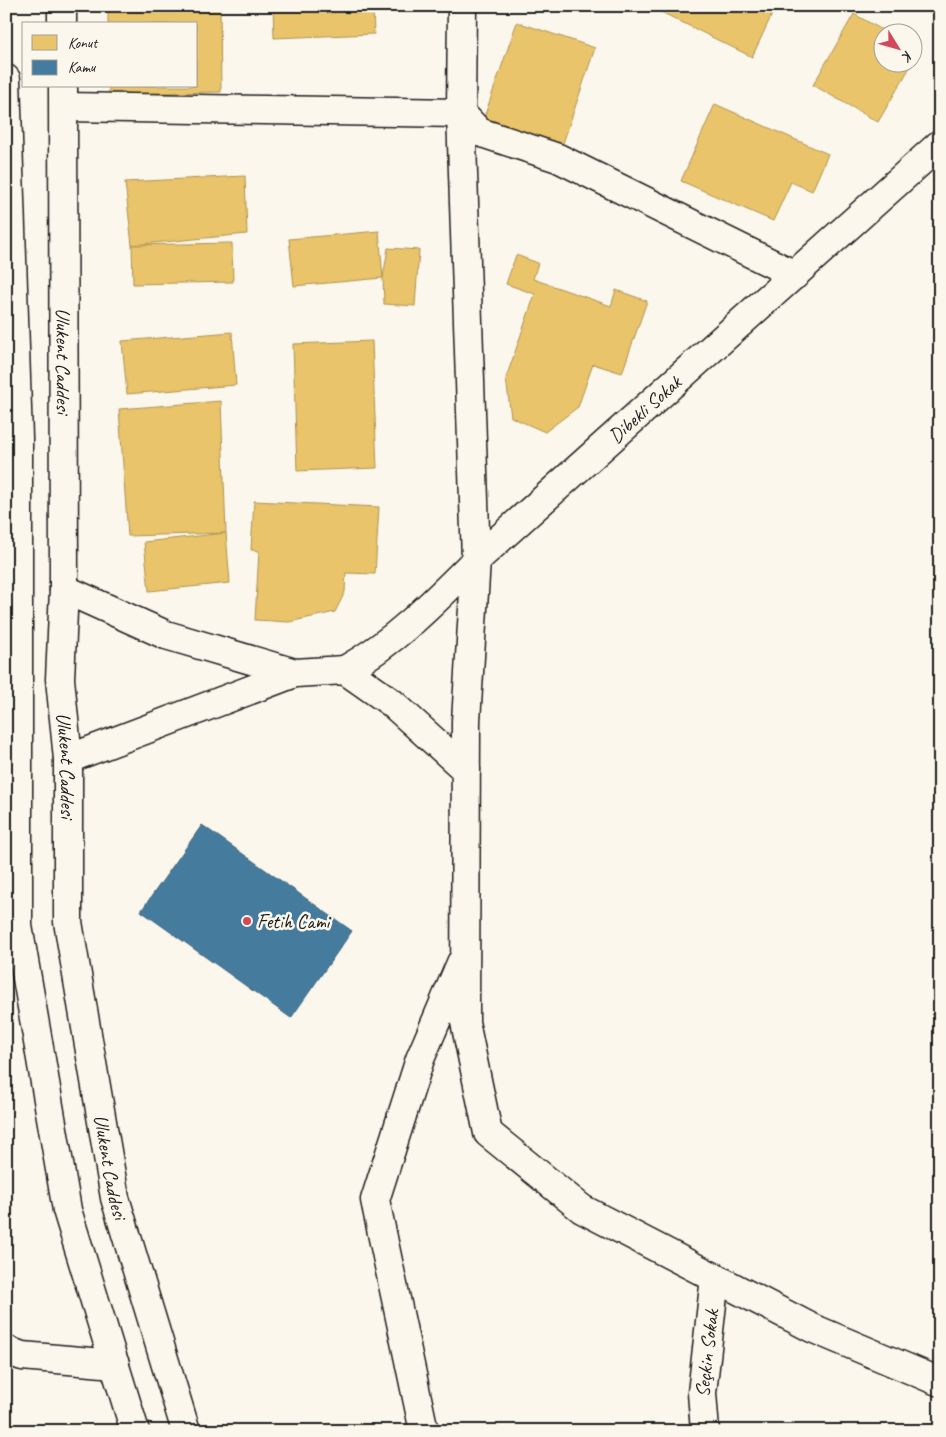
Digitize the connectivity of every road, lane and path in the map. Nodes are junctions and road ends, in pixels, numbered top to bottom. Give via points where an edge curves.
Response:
1 (62, 6) edge
2 (462, 6) edge
3 (62, 22) edge
4 (6, 79) edge
5 (64, 97) edge
6 (461, 113) junction
7 (940, 144) edge
8 (795, 275) junction
9 (476, 560) junction
10 (12, 564) edge
11 (64, 589) junction
12 (345, 670) junction
13 (295, 673) junction
14 (12, 709) edge
15 (68, 759) junction
16 (466, 770) junction
17 (465, 953) junction
18 (715, 1277) junction
19 (6, 1350) edge
20 (114, 1364) junction
21 (940, 1382) edge
22 (135, 1431) edge
23 (186, 1431) edge
24 (424, 1431) edge
25 (705, 1431) edge

1 - 3 street
2 - 6 street
4 - 10 street via 18,438
5 - 6 street
5 - 11 street, Ulukent Caddesi
6 - 8 street via 479,132 558,158
6 - 9 street
7 - 8 street, Dibekli Sokak
8 - 9 street, Dibekli Sokak
9 - 12 street, Dibekli Sokak via 413,622
9 - 16 street
10 - 14 street
11 - 13 street via 166,635
11 - 15 street, Ulukent Caddesi via 60,679
12 - 13 street
12 - 16 street via 392,703
13 - 15 street
14 - 20 street via 18,926 67,1210
15 - 23 street, Ulukent Caddesi via 68,922 115,1198
16 - 17 street
17 - 18 street via 465,1022 488,1133 582,1208
17 - 24 street via 420,1059 375,1200
18 - 21 street via 812,1328
18 - 25 street, Seçkin Sokak via 702,1393
19 - 20 street via 22,1356
20 - 22 street

